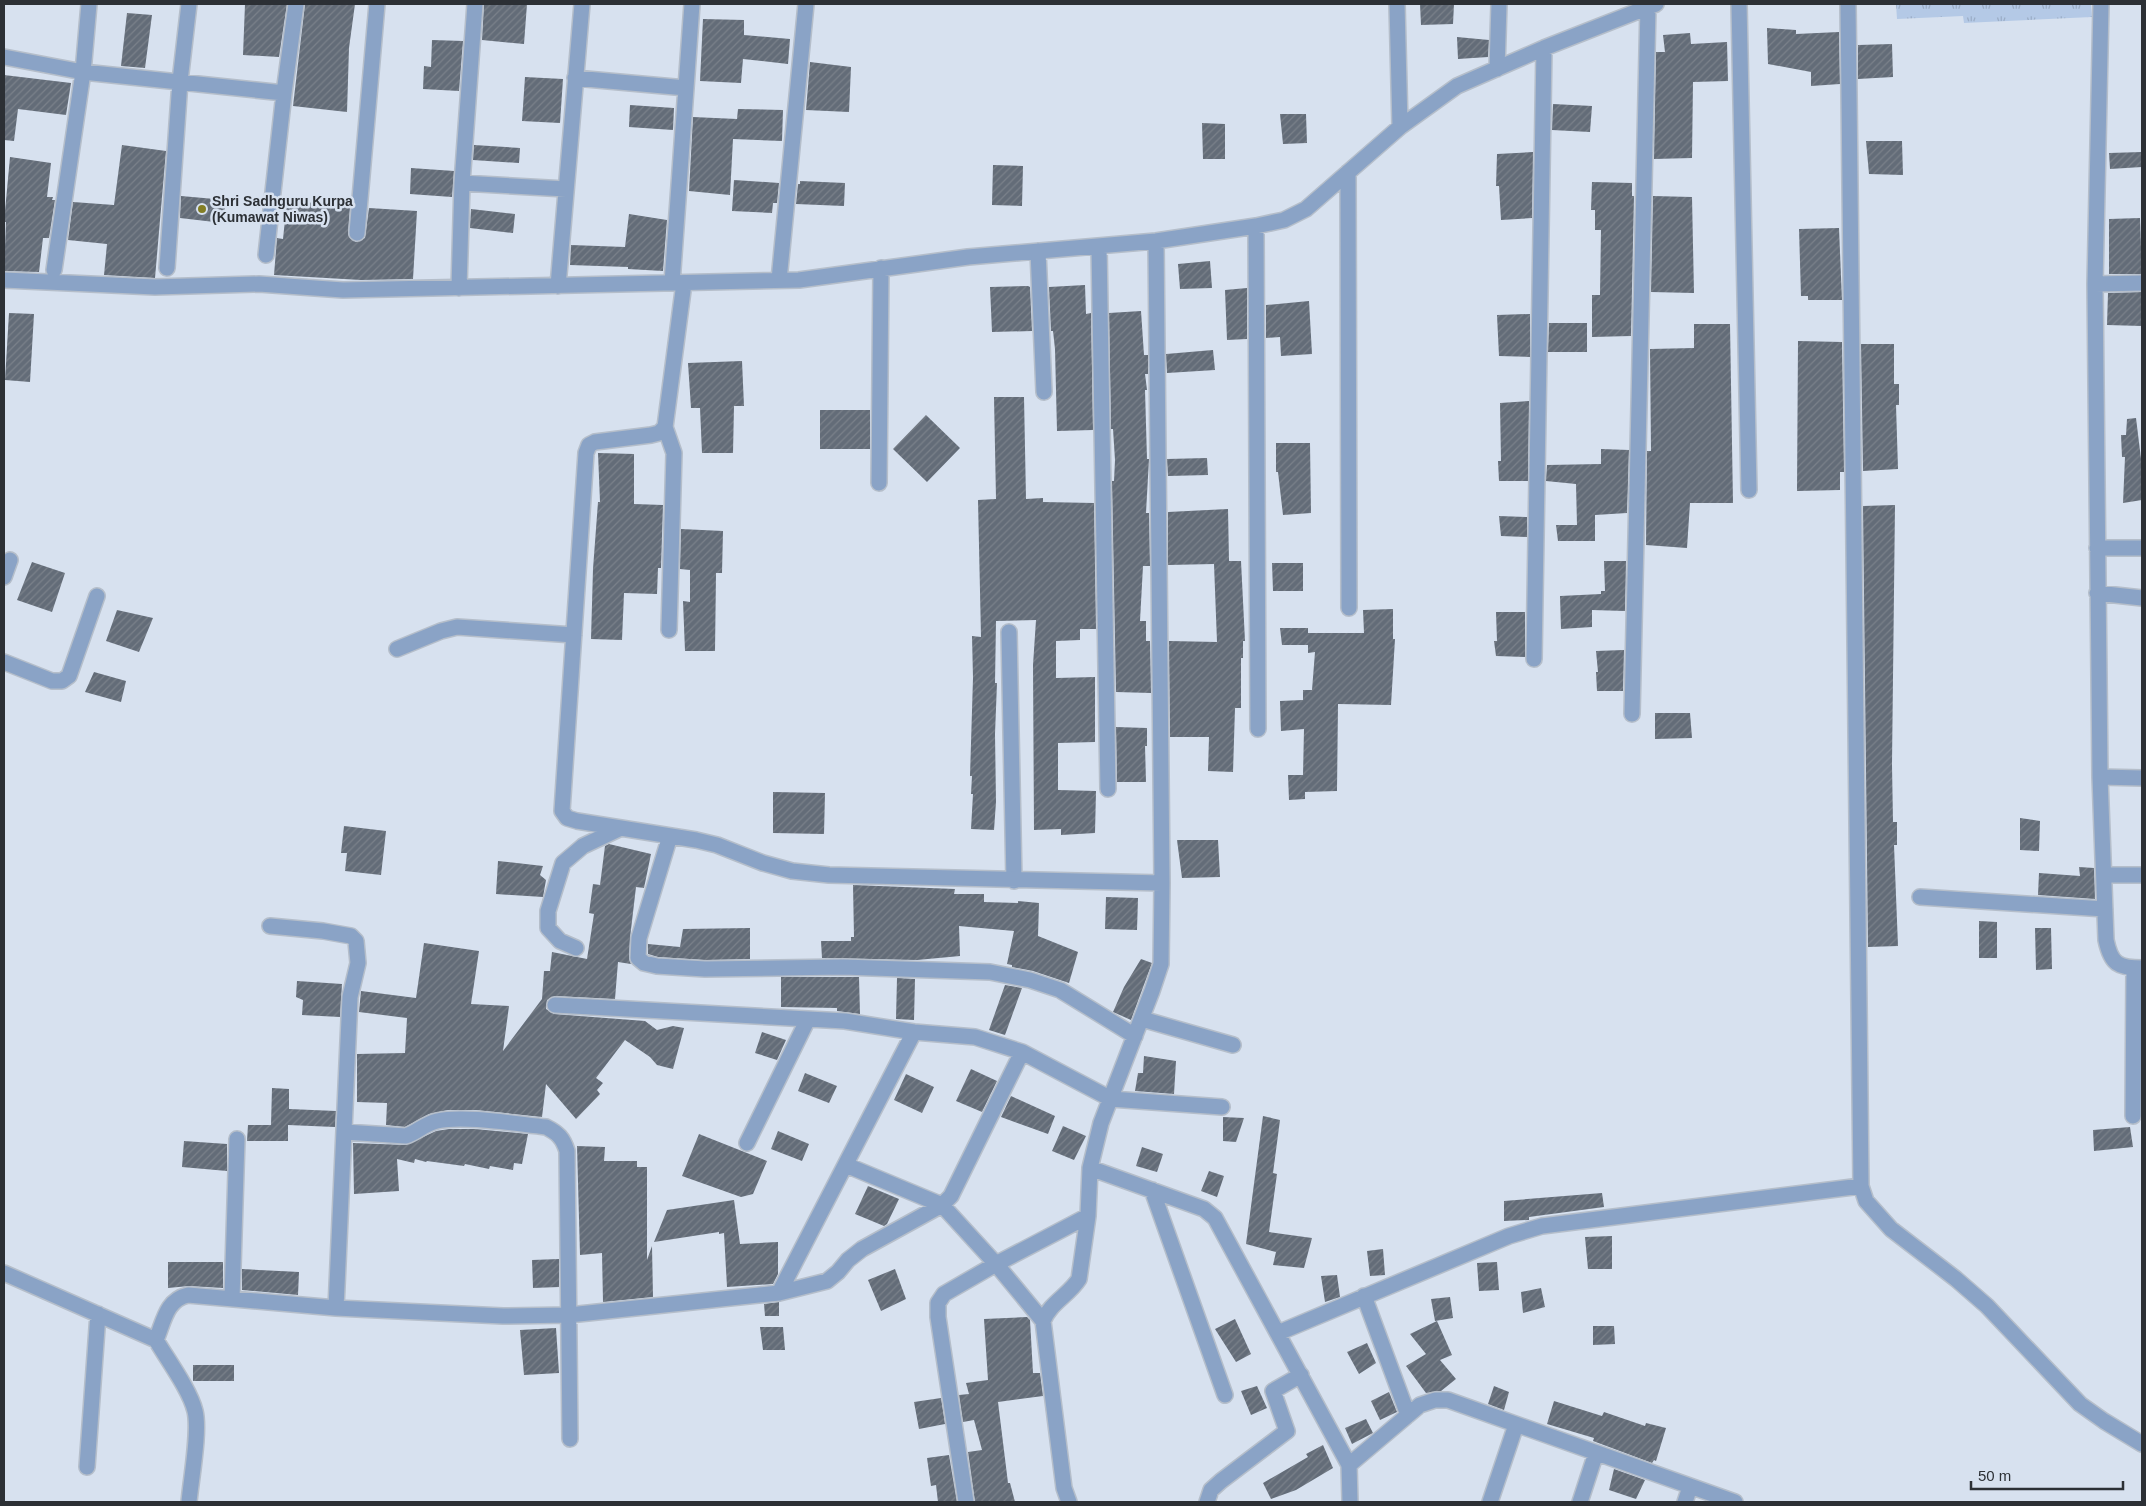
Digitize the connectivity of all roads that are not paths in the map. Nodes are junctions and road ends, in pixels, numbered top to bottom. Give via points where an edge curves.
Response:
1 (89, 4) edge
2 (190, 4) edge
3 (296, 4) edge
4 (377, 4) edge
5 (476, 4) edge
6 (582, 4) edge
7 (692, 4) edge
8 (806, 4) edge
9 (1397, 4) edge
10 (1498, 4) edge
11 (1739, 4) edge
12 (1848, 4) edge
13 (2101, 4) edge
14 (1652, 5) edge
15 (1544, 48) junction
16 (4, 57) edge
17 (1497, 69) junction
18 (83, 72) junction
19 (575, 78) junction
20 (180, 81) junction
21 (686, 88) junction
22 (284, 93) junction
23 (1400, 127) junction
24 (1348, 172) junction
25 (462, 183) junction
26 (566, 188) junction
27 (1256, 226) junction
28 (357, 233) dead end
29 (1156, 241) junction
30 (1099, 246) junction
31 (1038, 251) junction
32 (266, 255) dead end
33 (167, 268) dead end
34 (881, 268) junction
35 (54, 270) dead end
36 (4, 280) edge
37 (779, 280) junction
38 (678, 283) junction
39 (2142, 283) edge
40 (2095, 284) junction
41 (558, 286) junction
42 (459, 288) junction
43 (1044, 392) dead end
44 (665, 427) junction
45 (879, 484) dead end
46 (1749, 490) dead end
47 (2097, 548) junction
48 (2142, 548) edge
49 (10, 560) dead end
50 (4, 577) edge
51 (2098, 593) junction
52 (97, 596) dead end
53 (2142, 598) edge
54 (1349, 608) dead end
55 (669, 630) dead end
56 (1009, 632) dead end
57 (574, 635) junction
58 (397, 649) dead end
59 (1534, 659) dead end
60 (4, 662) edge
61 (1632, 714) dead end
62 (1258, 729) dead end
63 (2100, 777) junction
64 (2142, 778) edge
65 (1108, 789) dead end
66 (621, 828) junction
67 (670, 836) junction
68 (2104, 875) junction
69 (2142, 875) edge
70 (1014, 881) junction
71 (1162, 883) junction
72 (1920, 897) dead end
73 (2105, 909) junction
74 (270, 926) dead end
75 (576, 948) dead end
76 (2138, 968) edge
77 (555, 1005) dead end
78 (808, 1018) junction
79 (1142, 1019) junction
80 (914, 1032) junction
81 (1135, 1036) junction
82 (1233, 1045) dead end
83 (1022, 1052) junction
84 (1111, 1098) junction
85 (1222, 1108) dead end
86 (2132, 1116) dead end
87 (345, 1132) junction
88 (237, 1139) dead end
89 (747, 1143) dead end
90 (846, 1165) junction
91 (1090, 1168) junction
92 (1861, 1186) junction
93 (1152, 1190) junction
94 (942, 1205) junction
95 (1088, 1216) junction
96 (996, 1264) junction
97 (4, 1273) edge
98 (779, 1293) junction
99 (1364, 1296) junction
100 (232, 1299) junction
101 (336, 1308) junction
102 (98, 1314) junction
103 (569, 1316) junction
104 (1043, 1321) junction
105 (1278, 1333) junction
106 (156, 1340) junction
107 (1301, 1375) junction
108 (1225, 1395) dead end
109 (1408, 1415) junction
110 (1516, 1425) junction
111 (570, 1439) dead end
112 (2142, 1444) edge
113 (1596, 1453) junction
114 (1349, 1465) junction
115 (87, 1468) dead end
116 (1690, 1487) junction
117 (189, 1502) edge
118 (966, 1502) edge
119 (1069, 1502) edge
120 (1207, 1502) edge
121 (1350, 1502) edge
122 (1490, 1502) edge
123 (1580, 1502) edge
124 (1685, 1502) edge
125 (1735, 1502) edge

1 - 18 street
2 - 20 street
3 - 22 street
4 - 28 street
5 - 25 street
6 - 19 street
7 - 21 street
8 - 37 street
9 - 23 street
10 - 17 street
11 - 46 street
12 - 92 street
13 - 40 street
14 - 15 street
14 - 61 street
15 - 17 street
15 - 59 street
16 - 18 street
17 - 23 street via 1457,86
18 - 20 street
18 - 35 street
19 - 21 street
19 - 26 street
20 - 22 street
20 - 33 street
21 - 38 street
22 - 32 street
23 - 24 street
24 - 27 street via 1306,209 1284,220
24 - 54 street
25 - 26 street
25 - 42 street
26 - 41 street
27 - 29 street
27 - 62 street
29 - 30 street
29 - 71 street
30 - 31 street
30 - 65 street
31 - 34 street
31 - 43 street
34 - 37 street
34 - 45 street
36 - 42 street via 155,287 259,284 343,290
37 - 38 street
38 - 41 street
38 - 44 street
39 - 40 street
40 - 47 street
41 - 42 street
44 - 55 street via 674,453
44 - 57 street via 651,435 588,445
47 - 48 street
47 - 51 street
49 - 50 street
51 - 53 street
51 - 63 street
52 - 60 street via 69,676 62,681 52,681
56 - 70 street
57 - 58 street via 457,627 441,630
57 - 66 street via 562,811 567,818 577,822
63 - 64 street
63 - 68 street
66 - 67 street
66 - 75 street via 584,846 563,863 548,911 548,928 560,941
67 - 70 street via 718,845 792,871
67 - 81 street via 639,938 638,958 644,963 705,969 843,967 990,972 1060,990
68 - 69 street
68 - 73 street
70 - 71 street
71 - 79 street via 1160,964
72 - 73 street
73 - 76 street via 2109,956 2119,966
74 - 87 street via 332,932 351,936 356,941 358,963 350,997
76 - 86 street
77 - 78 street
78 - 80 street
78 - 89 street
79 - 81 street
79 - 82 street
80 - 83 street via 975,1037
80 - 90 street
81 - 84 street
83 - 84 street
83 - 94 street via 952,1196
84 - 85 street
84 - 91 street
87 - 101 street
87 - 103 street via 406,1136 425,1124 452,1119 546,1127 557,1132 567,1151
88 - 100 street
90 - 94 street
90 - 98 street
91 - 93 street
91 - 95 street
92 - 99 street via 1542,1226 1509,1236
92 - 112 street via 1866,1200 1891,1230 1956,1278 1987,1306 2080,1404
93 - 105 street via 1204,1209 1215,1218
93 - 108 street
94 - 96 street
94 - 98 street via 862,1249 827,1281
95 - 96 street
95 - 104 street via 1079,1279 1046,1312
96 - 104 street
96 - 118 street via 944,1294 938,1303
97 - 102 street
98 - 103 street
99 - 105 street
99 - 109 street
100 - 101 street
100 - 106 street via 179,1297 170,1304
101 - 103 street
102 - 106 street
102 - 115 street
103 - 111 street
104 - 119 street via 1064,1488
105 - 107 street
106 - 117 street via 195,1411
107 - 114 street
107 - 120 street via 1273,1391 1287,1431 1221,1481 1211,1490
109 - 110 street via 1420,1405 1448,1400
109 - 114 street
110 - 113 street
110 - 122 street
113 - 116 street
113 - 123 street
114 - 121 street
116 - 124 street
116 - 125 street

